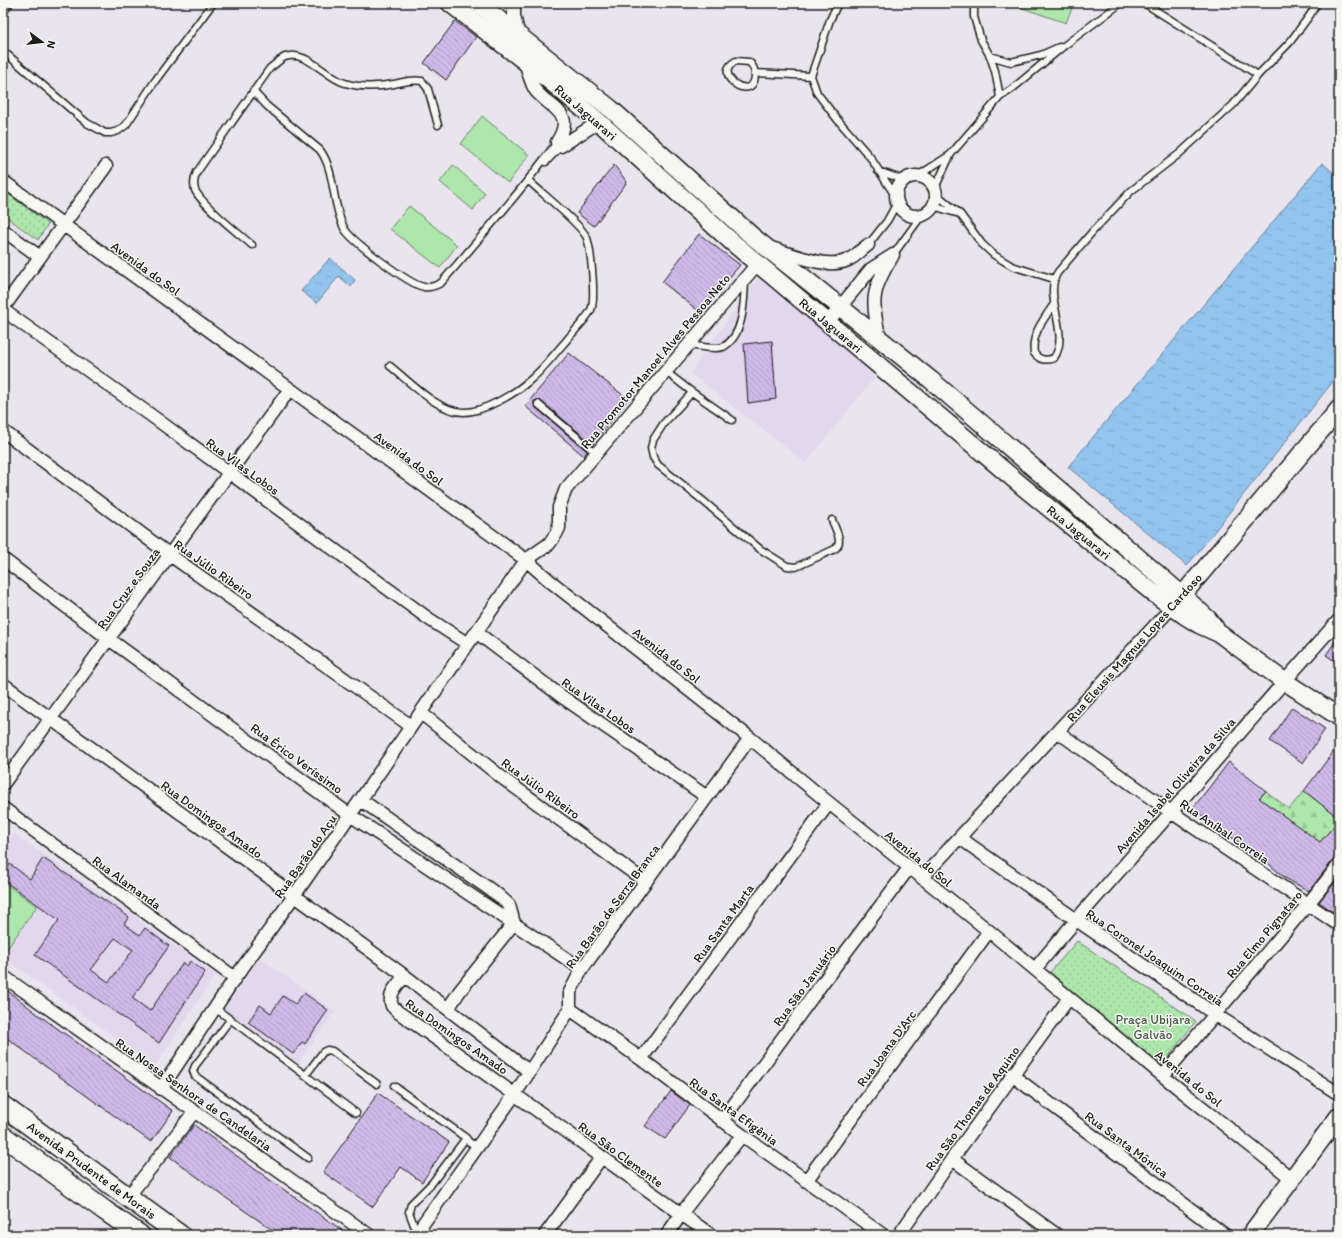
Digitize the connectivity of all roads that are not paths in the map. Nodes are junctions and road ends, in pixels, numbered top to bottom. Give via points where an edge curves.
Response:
1 (10, 3) edge
2 (213, 3) edge
3 (450, 3) edge
4 (478, 3) edge
5 (514, 3) edge
6 (838, 3) edge
7 (974, 3) edge
8 (1121, 3) edge
9 (1144, 3) edge
10 (1317, 3) edge
11 (3, 12) edge
12 (519, 36) junction
13 (1065, 45) junction
14 (3, 51) edge
15 (990, 56) junction
16 (524, 62) junction
17 (755, 73) junction
18 (1258, 75) junction
19 (811, 76) junction
20 (253, 91) junction
21 (1000, 97) junction
22 (599, 122) junction
23 (438, 125) dead end
24 (559, 144) junction
25 (951, 154) junction
26 (106, 166) dead end
27 (878, 171) junction
28 (916, 177) junction
29 (528, 180) junction
30 (904, 180) junction
31 (3, 181) edge
32 (934, 191) junction
33 (896, 200) junction
34 (933, 206) junction
35 (960, 214) junction
36 (922, 215) junction
37 (64, 225) junction
38 (3, 230) edge
39 (868, 244) joint
40 (252, 245) dead end
41 (764, 246) junction
42 (893, 255) junction
43 (40, 257) junction
44 (758, 263) junction
45 (746, 276) junction
46 (1054, 279) junction
47 (1054, 304) junction
48 (840, 308) junction
49 (3, 309) edge
50 (828, 322) junction
51 (880, 339) junction
52 (687, 345) junction
53 (390, 366) dead end
54 (665, 371) junction
55 (290, 389) junction
56 (692, 392) junction
57 (538, 404) dead end
58 (1339, 409) edge
59 (732, 420) dead end
60 (3, 431) edge
61 (596, 452) junction
62 (228, 473) junction
63 (832, 520) dead end
64 (170, 555) junction
65 (3, 559) edge
66 (526, 560) junction
67 (1177, 601) junction
68 (1339, 620) edge
69 (476, 632) junction
70 (109, 639) junction
71 (468, 644) junction
72 (1284, 681) junction
73 (3, 684) edge
74 (420, 713) junction
75 (1339, 717) edge
76 (50, 719) junction
77 (411, 726) junction
78 (1058, 732) junction
79 (750, 738) junction
80 (3, 784) edge
81 (707, 797) junction
82 (361, 800) junction
83 (829, 803) junction
84 (3, 808) edge
85 (1172, 812) junction
86 (350, 814) junction
87 (960, 838) junction
88 (1339, 865) edge
89 (909, 868) junction
90 (922, 878) junction
91 (646, 882) junction
92 (294, 896) junction
93 (1308, 904) junction
94 (1075, 920) junction
95 (514, 923) junction
96 (1339, 925) edge
97 (989, 931) junction
98 (582, 969) junction
99 (1035, 969) junction
100 (3, 976) edge
101 (405, 976) junction
102 (235, 978) junction
103 (1069, 998) junction
104 (215, 1008) junction
105 (448, 1009) junction
106 (570, 1009) junction
107 (1216, 1015) junction
108 (230, 1020) junction
109 (641, 1059) junction
110 (530, 1072) junction
111 (1012, 1075) junction
112 (305, 1076) junction
113 (1163, 1076) junction
114 (377, 1084) dead end
115 (394, 1086) dead end
116 (161, 1089) junction
117 (515, 1094) junction
118 (1339, 1094) edge
119 (3, 1107) edge
120 (194, 1112) junction
121 (356, 1113) dead end
122 (1339, 1116) edge
123 (722, 1121) junction
124 (742, 1135) junction
125 (3, 1136) edge
126 (466, 1138) junction
127 (478, 1147) junction
128 (308, 1158) dead end
129 (601, 1158) junction
130 (952, 1159) junction
131 (1292, 1179) junction
132 (806, 1181) junction
133 (128, 1197) junction
134 (681, 1214) junction
135 (416, 1234) edge
136 (140, 1235) edge
137 (180, 1235) edge
138 (369, 1235) edge
139 (545, 1235) edge
140 (667, 1235) edge
141 (711, 1235) edge
142 (883, 1235) edge
143 (899, 1235) edge
144 (1057, 1235) edge
145 (1225, 1235) edge
146 (1250, 1235) edge

1 - 11 lane
2 - 14 lane via 126,125 115,132 106,132 87,123
3 - 16 main road, Rua Jaguarari
4 - 12 main road, Rua Jaguarari
5 - 12 street
6 - 19 lane
7 - 15 lane via 974,17 981,40
8 - 13 lane
9 - 18 lane
10 - 18 lane via 1290,42
12 - 41 main road, Rua Jaguarari via 611,109
13 - 15 lane via 1041,55 1011,62
13 - 21 lane
15 - 21 lane
16 - 22 main road, Rua Jaguarari
16 - 24 street via 536,91 561,113 564,124
17 - 17 lane via 752,84 741,87 731,81 728,69 736,61 745,61 752,64
17 - 19 lane
18 - 46 lane via 1227,110 1179,154 1132,191 1093,231
19 - 27 lane via 817,93 870,156
20 - 23 lane via 270,68 285,57 302,57 337,81 358,87 422,81 428,89
20 - 29 lane via 325,157 338,214 345,230 362,246 418,286 430,288 441,283
20 - 40 lane via 194,178 198,195
21 - 25 lane
22 - 24 street
22 - 44 main road, Rua Jaguarari
24 - 29 lane
25 - 28 lane
25 - 32 lane
26 - 37 street
27 - 30 lane
27 - 33 lane
28 - 30 street
28 - 32 street via 927,180
29 - 53 lane via 579,227 586,237 590,251 594,294 590,310 579,326 530,381 507,396 472,411 455,411 438,404
30 - 33 street
31 - 37 street, Avenida do Sol
32 - 34 street
32 - 35 lane
33 - 36 street via 904,213 910,216
33 - 39 lane via 887,221
34 - 35 lane
34 - 36 street
35 - 46 lane via 982,244 994,255 1012,266
36 - 42 lane
37 - 43 street
37 - 55 street, Avenida do Sol
38 - 43 street
39 - 41 street via 849,260 838,263 822,262
41 - 48 main road, Rua Jaguarari
42 - 48 street via 871,269
42 - 51 street via 879,281 874,301
43 - 49 street
44 - 45 street, Rua Promotor Manoel Alves Pessoa Neto
44 - 50 main road, Rua Jaguarari
45 - 52 street, Rua Promotor Manoel Alves Pessoa Neto
45 - 52 lane via 741,320 737,332 722,347
46 - 47 lane
47 - 47 lane via 1060,338 1058,350 1054,358 1041,359 1034,353 1034,342
48 - 50 street
48 - 51 main road, Rua Jaguarari
49 - 62 street, Rua Vilas Lobos
50 - 67 main road, Rua Jaguarari via 1152,592
51 - 67 main road, Rua Jaguarari
52 - 54 street, Rua Promotor Manoel Alves Pessoa Neto
54 - 56 lane
54 - 61 street, Rua Promotor Manoel Alves Pessoa Neto
55 - 62 street, Rua Cruz e Souza
55 - 66 street, Avenida do Sol
56 - 59 lane
56 - 63 lane via 664,423 653,440 651,448 658,465 760,549 787,566 796,566 839,546 840,542
57 - 61 lane
58 - 67 main road, Rua Eleusis Magnus Lopes Cardoso
60 - 64 street, Rua Júlio Ribeiro
61 - 66 street, Rua Promotor Manoel Alves Pessoa Neto via 574,478 561,499 559,528 556,534 549,544
62 - 64 street, Rua Cruz e Souza
62 - 71 street, Rua Vilas Lobos via 428,619
64 - 70 street, Rua Cruz e Souza
64 - 77 street, Rua Júlio Ribeiro
65 - 70 street, Rua Érico Veríssimo
66 - 69 street, Rua Barão do Açu
66 - 79 street, Avenida do Sol
67 - 72 main road, Rua Jaguarari via 1200,625 1220,634
67 - 78 street, Rua Eleusis Magnus Lopes Cardoso
68 - 72 street, Avenida Isabel Oliveira da Silva
69 - 71 street, Rua Barão do Açu
69 - 81 street, Rua Vilas Lobos via 561,696
70 - 76 street, Rua Cruz e Souza
70 - 86 street, Rua Érico Veríssimo
71 - 74 street, Rua Barão do Açu
72 - 75 main road, Rua Jaguarari
72 - 85 street, Avenida Isabel Oliveira da Silva
73 - 76 street, Rua Domingos Amado
74 - 77 street, Rua Barão do Açu
74 - 91 street, Rua Júlio Ribeiro via 505,780
76 - 80 street, Rua Cruz e Souza
76 - 92 street, Rua Domingos Amado
77 - 82 street, Rua Barão do Açu
78 - 85 street, Rua Aníbal Correia
78 - 87 street, Rua Eleusis Magnus Lopes Cardoso
79 - 81 street, Rua Barão de Serra Branca
79 - 83 street, Avenida do Sol
81 - 91 street, Rua Barão de Serra Branca
82 - 86 street, Rua Barão do Açu
82 - 95 street via 498,895 509,905
83 - 89 street, Avenida do Sol
83 - 109 street, Rua Santa Marta
84 - 102 street, Rua Alamanda
85 - 93 street, Rua Aníbal Correia
85 - 94 street, Avenida Isabel Oliveira da Silva
86 - 92 street, Rua Barão do Açu
86 - 95 street, Rua Érico Veríssimo
87 - 90 street, Rua Eleusis Magnus Lopes Cardoso
87 - 94 street, Rua Coronel Joaquim Correia
88 - 93 street, Rua Elmo Pignataro
89 - 90 street, Avenida do Sol
89 - 123 street, Rua São Januário
90 - 97 street, Avenida do Sol
91 - 98 street, Rua Barão de Serra Branca
92 - 101 street, Rua Domingos Amado
92 - 102 street, Rua Barão do Açu
93 - 96 street, Rua Aníbal Correia
93 - 107 street, Rua Elmo Pignataro
94 - 99 street, Avenida Isabel Oliveira da Silva
94 - 107 street, Rua Coronel Joaquim Correia
95 - 98 street, Rua Érico Veríssimo
95 - 105 street via 458,992
97 - 99 street, Avenida do Sol
97 - 132 street, Rua Joana D'Arc
98 - 106 street, Rua Barão de Serra Branca via 570,992
99 - 103 street, Avenida do Sol
100 - 116 street, Rua Nossa Senhora de Candelaria
101 - 105 street, Rua Domingos Amado
101 - 117 street, Rua Domingos Amado via 393,990 390,998 392,1006
102 - 104 street, Rua Barão do Açu
103 - 111 street, Rua São Thomas de Aquino
103 - 113 street, Avenida do Sol
104 - 108 lane
104 - 116 street, Rua Barão do Açu
105 - 110 street, Rua Domingos Amado
106 - 109 street, Rua Santa Efigênia
106 - 110 street, Rua Barão de Serra Branca
107 - 113 street, Rua Elmo Pignataro
107 - 118 street, Rua Coronel Joaquim Correia
108 - 112 lane
108 - 128 lane via 195,1066 195,1076
109 - 123 street, Rua Santa Efigênia
110 - 117 street, Rua Barão de Serra Branca
111 - 130 street, Rua São Thomas de Aquino
111 - 145 street, Rua Santa Mônica
112 - 114 lane via 327,1050
112 - 121 lane
113 - 131 street, Avenida do Sol
115 - 126 lane
116 - 120 street, Rua Nossa Senhora de Candelaria
117 - 127 street, Rua Barão de Serra Branca
117 - 129 street, Rua São Clemente
119 - 133 main road, Avenida Prudente de Morais
120 - 133 street
120 - 138 street, Rua Nossa Senhora de Candelaria
122 - 131 main road
123 - 124 street, Rua Santa Efigênia
124 - 132 street, Rua Santa Efigênia
124 - 134 street
125 - 136 main road, Avenida Prudente de Morais
126 - 127 lane
126 - 135 lane via 432,1183 412,1204 409,1212
127 - 135 street, Rua Barão de Serra Branca
129 - 134 street, Rua São Clemente
129 - 139 street
130 - 143 street, Rua São Thomas de Aquino
130 - 144 street
131 - 146 main road
132 - 142 street, Rua Santa Efigênia
133 - 137 main road, Avenida Prudente de Morais
134 - 140 street
134 - 141 street, Rua São Clemente

